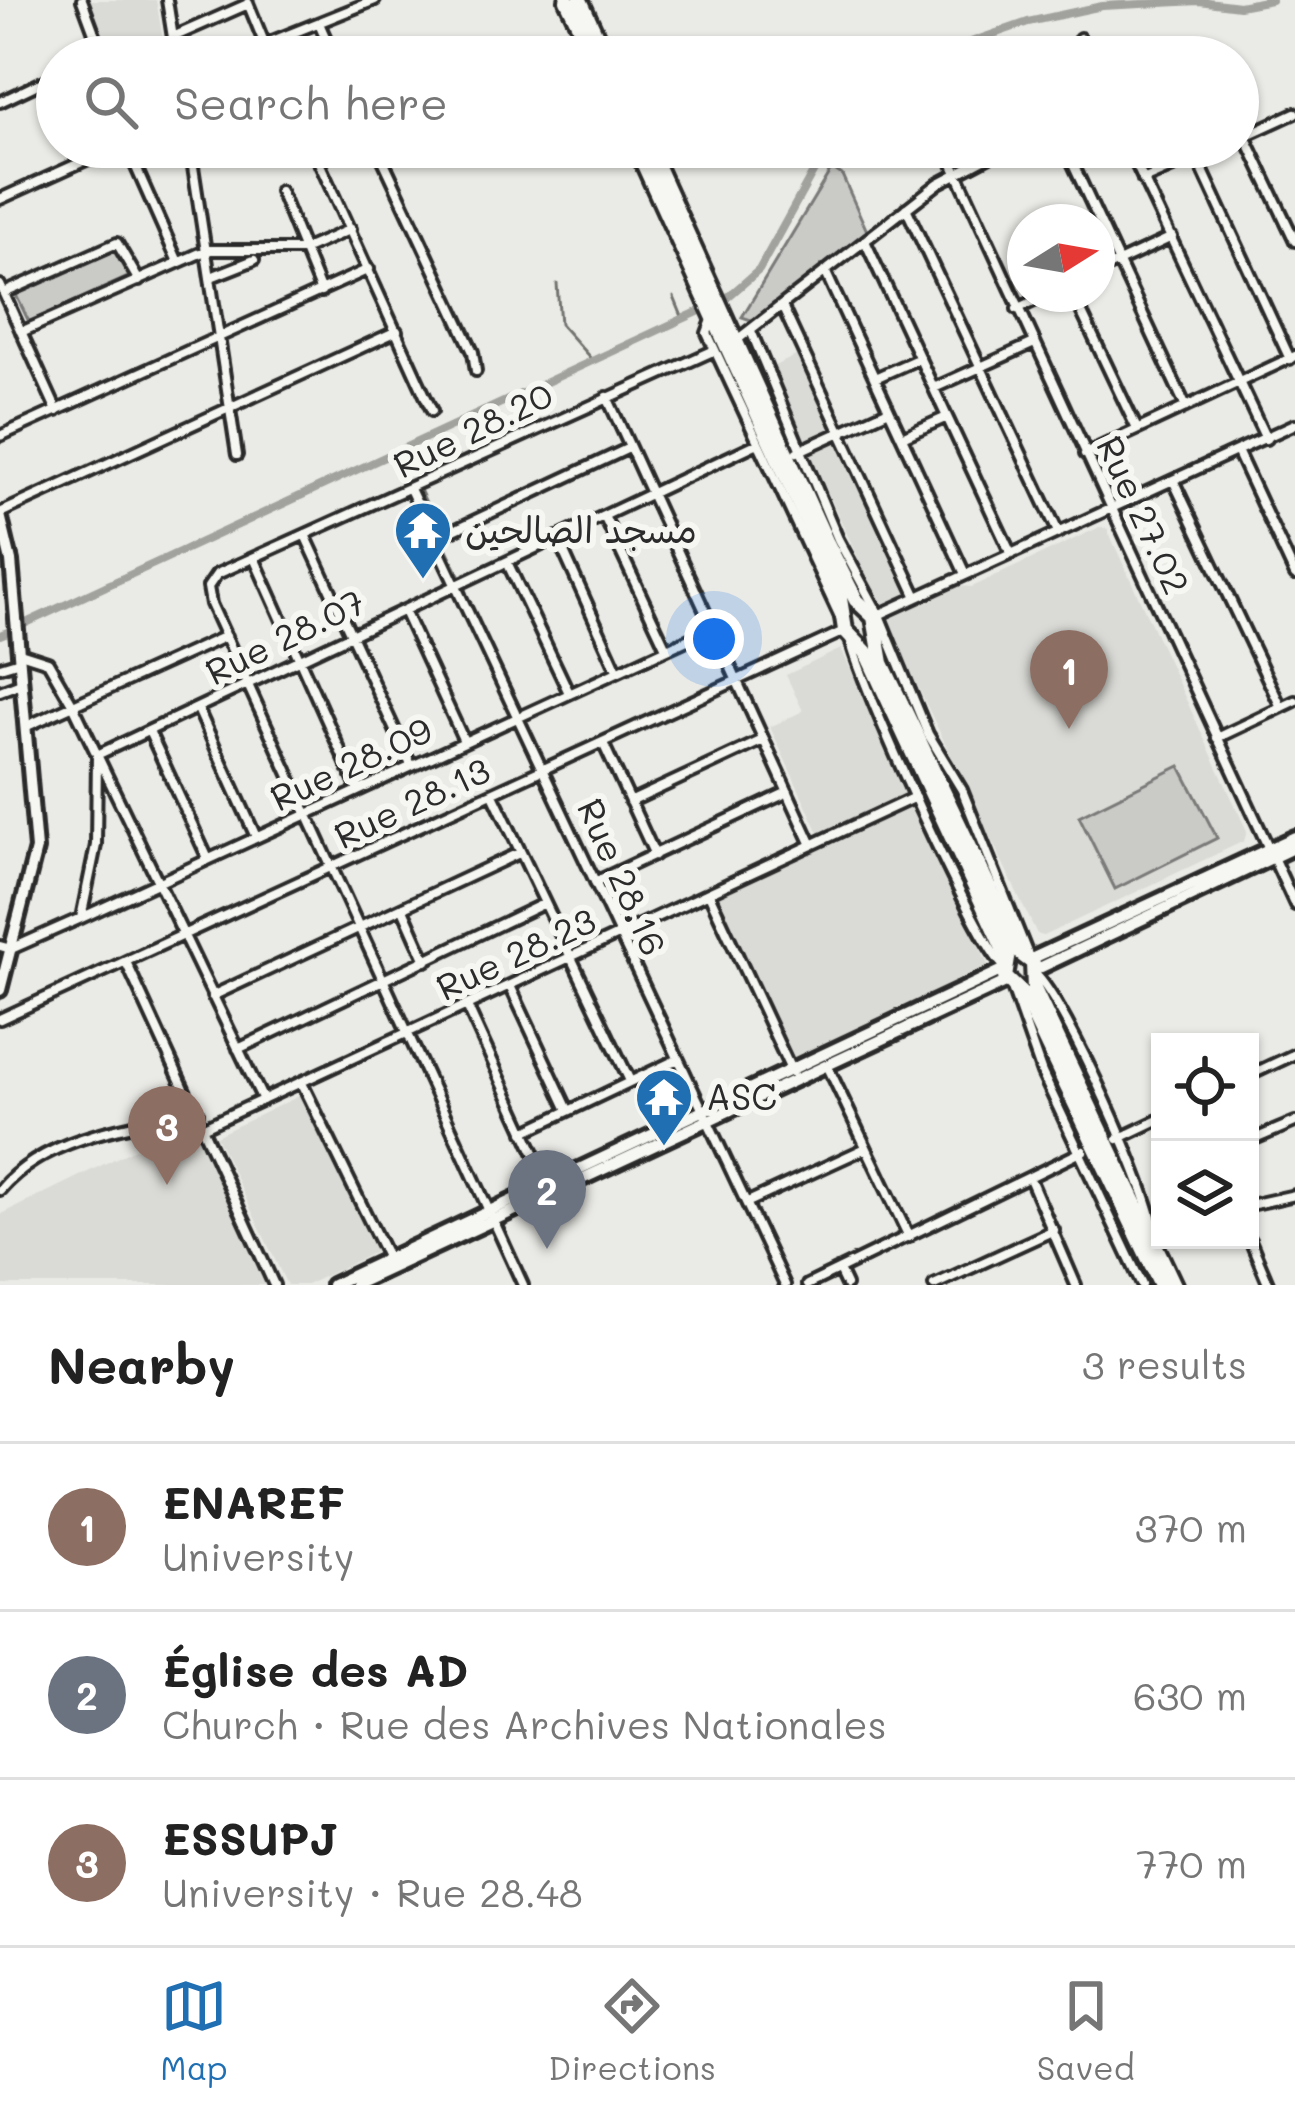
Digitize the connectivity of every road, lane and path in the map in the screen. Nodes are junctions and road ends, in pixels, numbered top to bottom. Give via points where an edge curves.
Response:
1 (82, 0) edge
2 (167, 0) edge
3 (374, 0) edge
4 (567, 0) edge
5 (580, 0) edge
6 (247, 2) edge
7 (319, 23) junction
8 (94, 36) edge
9 (173, 36) edge
10 (175, 36) edge
11 (262, 36) edge
12 (286, 36) edge
13 (325, 36) edge
14 (584, 36) edge
15 (596, 36) edge
16 (36, 86) edge
17 (0, 102) edge
18 (1295, 113) edge
19 (1259, 130) edge
20 (69, 168) edge
21 (136, 168) edge
22 (194, 168) edge
23 (322, 168) edge
24 (387, 168) edge
25 (646, 168) edge
26 (659, 168) edge
27 (955, 168) edge
28 (962, 168) edge
29 (1074, 168) edge
30 (1138, 168) edge
31 (1165, 168) edge
32 (1202, 168) edge
33 (1257, 168) edge
34 (956, 171) junction
35 (1143, 180) junction
36 (280, 191) dead end
37 (0, 199) edge
38 (906, 208) junction
39 (351, 229) junction
40 (1172, 237) junction
41 (865, 241) junction
42 (1295, 241) edge
43 (208, 250) junction
44 (303, 250) junction
45 (254, 260) dead end
46 (178, 262) junction
47 (1117, 262) junction
48 (369, 269) junction
49 (825, 272) junction
50 (211, 277) junction
51 (139, 281) junction
52 (1007, 286) edge
53 (2, 289) edge
54 (321, 292) junction
55 (782, 306) junction
56 (1018, 312) edge
57 (1082, 312) edge
58 (714, 313) junction
59 (397, 331) junction
60 (21, 332) junction
61 (744, 336) junction
62 (221, 338) junction
63 (1032, 344) junction
64 (715, 350) junction
65 (1292, 357) edge
66 (920, 358) junction
67 (981, 367) junction
68 (476, 371) dead end
69 (874, 378) junction
70 (1240, 383) junction
71 (934, 388) junction
72 (607, 397) junction
73 (230, 405) junction
74 (1186, 407) junction
75 (889, 410) junction
76 (57, 411) junction
77 (432, 411) dead end
78 (947, 417) junction
79 (1295, 424) edge
80 (1137, 429) junction
81 (841, 431) junction
82 (0, 436) edge
83 (902, 437) junction
84 (1266, 439) junction
85 (756, 444) junction
86 (630, 448) junction
87 (794, 453) junction
88 (1238, 453) junction
89 (1085, 454) junction
90 (237, 455) dead end
91 (1174, 482) junction
92 (411, 490) junction
93 (652, 493) junction
94 (1112, 510) junction
95 (0, 514) edge
96 (604, 516) junction
97 (1058, 532) junction
98 (306, 536) junction
99 (557, 537) junction
100 (435, 539) junction
101 (1011, 554) junction
102 (255, 560) junction
103 (508, 562) junction
104 (965, 574) junction
105 (1295, 575) edge
106 (458, 584) junction
107 (14, 597) junction
108 (917, 597) junction
109 (0, 599) edge
110 (404, 611) junction
111 (872, 618) junction
112 (713, 628) junction
113 (848, 629) junction
114 (351, 634) junction
115 (226, 635) junction
116 (666, 649) junction
117 (20, 657) junction
118 (300, 659) junction
119 (0, 667) edge
120 (617, 670) junction
121 (737, 681) junction
122 (22, 682) junction
123 (248, 683) junction
124 (0, 691) edge
125 (569, 693) junction
126 (1295, 701) edge
127 (74, 707) junction
128 (1281, 707) junction
129 (198, 709) junction
130 (520, 717) junction
131 (28, 726) junction
132 (149, 731) junction
133 (1216, 738) junction
134 (764, 740) junction
135 (464, 741) junction
136 (603, 743) junction
137 (97, 755) junction
138 (411, 765) junction
139 (544, 771) junction
140 (358, 790) junction
141 (788, 793) junction
142 (493, 794) junction
143 (915, 797) junction
144 (630, 802) junction
145 (306, 814) junction
146 (256, 837) junction
147 (1295, 837) edge
148 (812, 845) junction
149 (1295, 847) edge
150 (519, 853) junction
151 (1271, 853) junction
152 (655, 855) junction
153 (208, 859) junction
154 (333, 871) junction
155 (158, 882) junction
156 (595, 882) junction
157 (709, 894) junction
158 (543, 904) junction
159 (1295, 905) edge
160 (403, 909) junction
161 (80, 918) junction
162 (361, 929) junction
163 (619, 935) junction
164 (185, 938) junction
165 (6, 948) edge
166 (571, 958) junction
167 (426, 961) junction
168 (128, 964) junction
169 (1020, 970) junction
170 (386, 980) junction
171 (511, 988) junction
172 (0, 990) edge
173 (212, 996) junction
174 (468, 1008) junction
175 (0, 1019) edge
176 (410, 1033) junction
177 (238, 1049) junction
178 (1295, 1054) edge
179 (676, 1060) junction
180 (827, 1065) junction
181 (1259, 1071) edge
182 (792, 1072) junction
183 (630, 1081) junction
184 (302, 1083) junction
185 (262, 1100) junction
186 (568, 1110) junction
187 (197, 1113) junction
188 (703, 1118) junction
189 (1295, 1122) edge
190 (1151, 1123) edge
191 (204, 1127) junction
192 (524, 1132) junction
193 (1259, 1137) edge
194 (1100, 1145) junction
195 (866, 1148) junction
196 (1030, 1180) junction
197 (549, 1184) junction
198 (0, 1190) edge
199 (1294, 1198) edge
200 (747, 1203) junction
201 (1259, 1204) edge
202 (492, 1216) junction
203 (1054, 1230) junction
204 (1151, 1232) edge
205 (1151, 1232) edge
206 (909, 1237) junction
207 (1155, 1249) edge
208 (1158, 1249) edge
209 (1254, 1249) edge
210 (388, 1259) junction
211 (839, 1270) junction
212 (1073, 1284) edge
213 (274, 1285) edge
214 (332, 1285) edge
215 (354, 1285) edge
216 (524, 1285) edge
217 (785, 1285) edge
218 (806, 1285) edge
219 (846, 1285) edge
220 (934, 1285) edge
221 (1142, 1285) edge
222 (1161, 1285) edge
223 (1174, 1285) edge
224 (1269, 1285) edge

1 - 8 street
2 - 9 street
3 - 7 street
4 - 14 highway
5 - 15 highway
6 - 10 street
6 - 11 street
7 - 12 street
7 - 13 street
16 - 17 street
18 - 19 street
20 - 37 street
21 - 46 street
22 - 43 street
23 - 39 street
24 - 68 street
25 - 58 highway
26 - 61 highway
27 - 34 street, Rue 27.02
28 - 34 street
29 - 47 street
30 - 35 street
31 - 35 street
32 - 65 street
33 - 42 street
34 - 38 street
34 - 52 street, Rue 27.02
35 - 40 street
36 - 44 street
38 - 41 street
38 - 67 street
39 - 44 street
39 - 48 street
40 - 47 street
40 - 70 street
41 - 49 street
41 - 66 street
43 - 44 street
43 - 46 street
43 - 50 street
44 - 54 street
45 - 50 street
46 - 51 street
47 - 74 street
48 - 54 street
48 - 59 street
49 - 55 street
49 - 69 street
50 - 62 street
51 - 53 street via 117,243
51 - 60 street
53 - 60 street
54 - 62 street
55 - 61 street
55 - 81 street
56 - 63 street, Rue 27.02
57 - 80 street
58 - 64 street via 707,333
58 - 113 highway
59 - 73 street
59 - 77 street
60 - 76 street
61 - 87 highway
62 - 73 street
62 - 76 street
63 - 67 street
63 - 89 street, Rue 27.02
64 - 72 street, Rue 28.20
64 - 85 street
65 - 70 street
66 - 69 street
66 - 71 street
67 - 71 street
67 - 97 street
69 - 75 street
70 - 74 street
70 - 84 street
71 - 78 street
72 - 86 street
72 - 92 street, Rue 28.20
73 - 90 street
73 - 95 street
74 - 80 street
75 - 81 street
75 - 83 street
76 - 82 street
78 - 83 street
78 - 101 street
79 - 84 street
80 - 89 street
81 - 87 street
81 - 108 street
83 - 104 street
84 - 88 street
85 - 93 street, Rue 28.07
85 - 113 street via 834,615
86 - 93 street
86 - 100 street
87 - 111 highway via 849,590
88 - 91 street
88 - 105 street
89 - 94 street, Rue 27.02
91 - 94 street
91 - 128 street
92 - 98 street, Rue 28.20
92 - 100 street, Rue 28.16
93 - 96 street, Rue 28.07
93 - 112 street
94 - 97 street
94 - 133 street, Rue 27.02
95 - 107 street
96 - 99 street, Rue 28.07
96 - 116 street
97 - 101 street
98 - 102 street, Rue 28.20
98 - 114 street
99 - 103 street, Rue 28.07
99 - 120 street
100 - 106 street, Rue 28.16
101 - 104 street
102 - 115 street, Rue 28.20 via 217,574 208,587
102 - 118 street
103 - 106 street, Rue 28.07
103 - 125 street
104 - 108 street
106 - 110 street, Rue 28.07
106 - 130 street, Rue 28.16
107 - 109 street
107 - 117 street
108 - 111 street
110 - 114 street, Rue 28.07
110 - 135 street
111 - 113 highway
111 - 113 highway
111 - 169 highway via 882,663
112 - 116 street, Rue 28.09
112 - 121 street
113 - 121 street, Rue 28.13
113 - 143 street
113 - 169 highway
114 - 118 street, Rue 28.07
114 - 138 street
115 - 123 street
115 - 127 street
116 - 120 street, Rue 28.09
117 - 119 street
117 - 122 street
117 - 127 street via 48,662
118 - 123 street, Rue 28.07
118 - 140 street
120 - 125 street, Rue 28.09
121 - 134 street
121 - 136 street, Rue 28.13
122 - 124 street
122 - 131 street
123 - 129 street, Rue 28.07
123 - 145 street
125 - 130 street, Rue 28.09
126 - 128 street
127 - 131 street
127 - 137 street
128 - 133 street
129 - 132 street, Rue 28.07
129 - 146 street
130 - 135 street, Rue 28.09
130 - 139 street, Rue 28.16
131 - 165 street via 36,862
132 - 137 street, Rue 28.07
132 - 153 street
133 - 151 street, Rue 27.02
134 - 141 street
134 - 144 street
135 - 138 street, Rue 28.09
136 - 139 street, Rue 28.13
136 - 144 street
137 - 155 street
137 - 161 street via 96,844
138 - 140 street, Rue 28.09
139 - 142 street, Rue 28.13
139 - 156 street, Rue 28.16
140 - 145 street, Rue 28.09
141 - 148 street
141 - 152 street
142 - 150 street
142 - 154 street, Rue 28.13
143 - 148 street, Rue 28.23
143 - 169 street via 972,916
144 - 152 street
145 - 146 street, Rue 28.09
145 - 154 street
146 - 153 street, Rue 28.09
147 - 151 street
148 - 157 street, Rue 28.23
149 - 151 street
150 - 158 street
150 - 160 street
151 - 159 street, Rue 27.02
151 - 169 street
152 - 156 street
153 - 155 street, Rue 28.09
154 - 162 street
154 - 164 street, Rue 28.13
155 - 161 street, Rue 28.09
155 - 164 street
156 - 163 street, Rue 28.16
157 - 163 street, Rue 28.23
157 - 182 street
158 - 166 street
158 - 167 street
160 - 162 street
160 - 167 street
161 - 165 street, Rue 28.09
162 - 170 street
162 - 173 street
163 - 166 street, Rue 28.23
163 - 179 street, Rue 28.16
164 - 168 street, Rue 28.13
164 - 173 street
165 - 172 street
166 - 171 street, Rue 28.23
166 - 183 street
167 - 170 street
168 - 175 street, Rue 28.13
168 - 187 street
169 - 180 street
169 - 182 street
169 - 194 highway
169 - 194 street via 1083,1052
170 - 176 street
170 - 177 street
171 - 174 street, Rue 28.23
171 - 186 street
173 - 177 street
174 - 176 street, Rue 28.23
174 - 192 street
176 - 184 street, Rue 28.23
176 - 202 street
177 - 185 street
178 - 181 street
179 - 183 street
179 - 188 street, Rue 28.16
180 - 188 street
180 - 195 street
182 - 188 street
183 - 186 street
184 - 185 street, Rue 28.23
184 - 210 street
185 - 191 street, Rue 28.23
186 - 192 street
187 - 191 street
187 - 198 street via 63,1147 17,1171
188 - 197 street
188 - 200 street, Rue 28.16
188 - 202 street
189 - 193 street
190 - 194 street
191 - 213 street
192 - 197 street
194 - 196 street
194 - 204 highway
194 - 205 street
194 - 221 street
195 - 200 street
195 - 206 street
196 - 203 street
196 - 206 street
197 - 202 street
199 - 201 street
200 - 217 street, Rue 28.16
202 - 210 street
202 - 215 street
202 - 216 street
203 - 212 street
203 - 220 street
206 - 211 street
207 - 222 highway
208 - 223 highway
209 - 224 street
210 - 214 street
211 - 218 street
211 - 219 street

